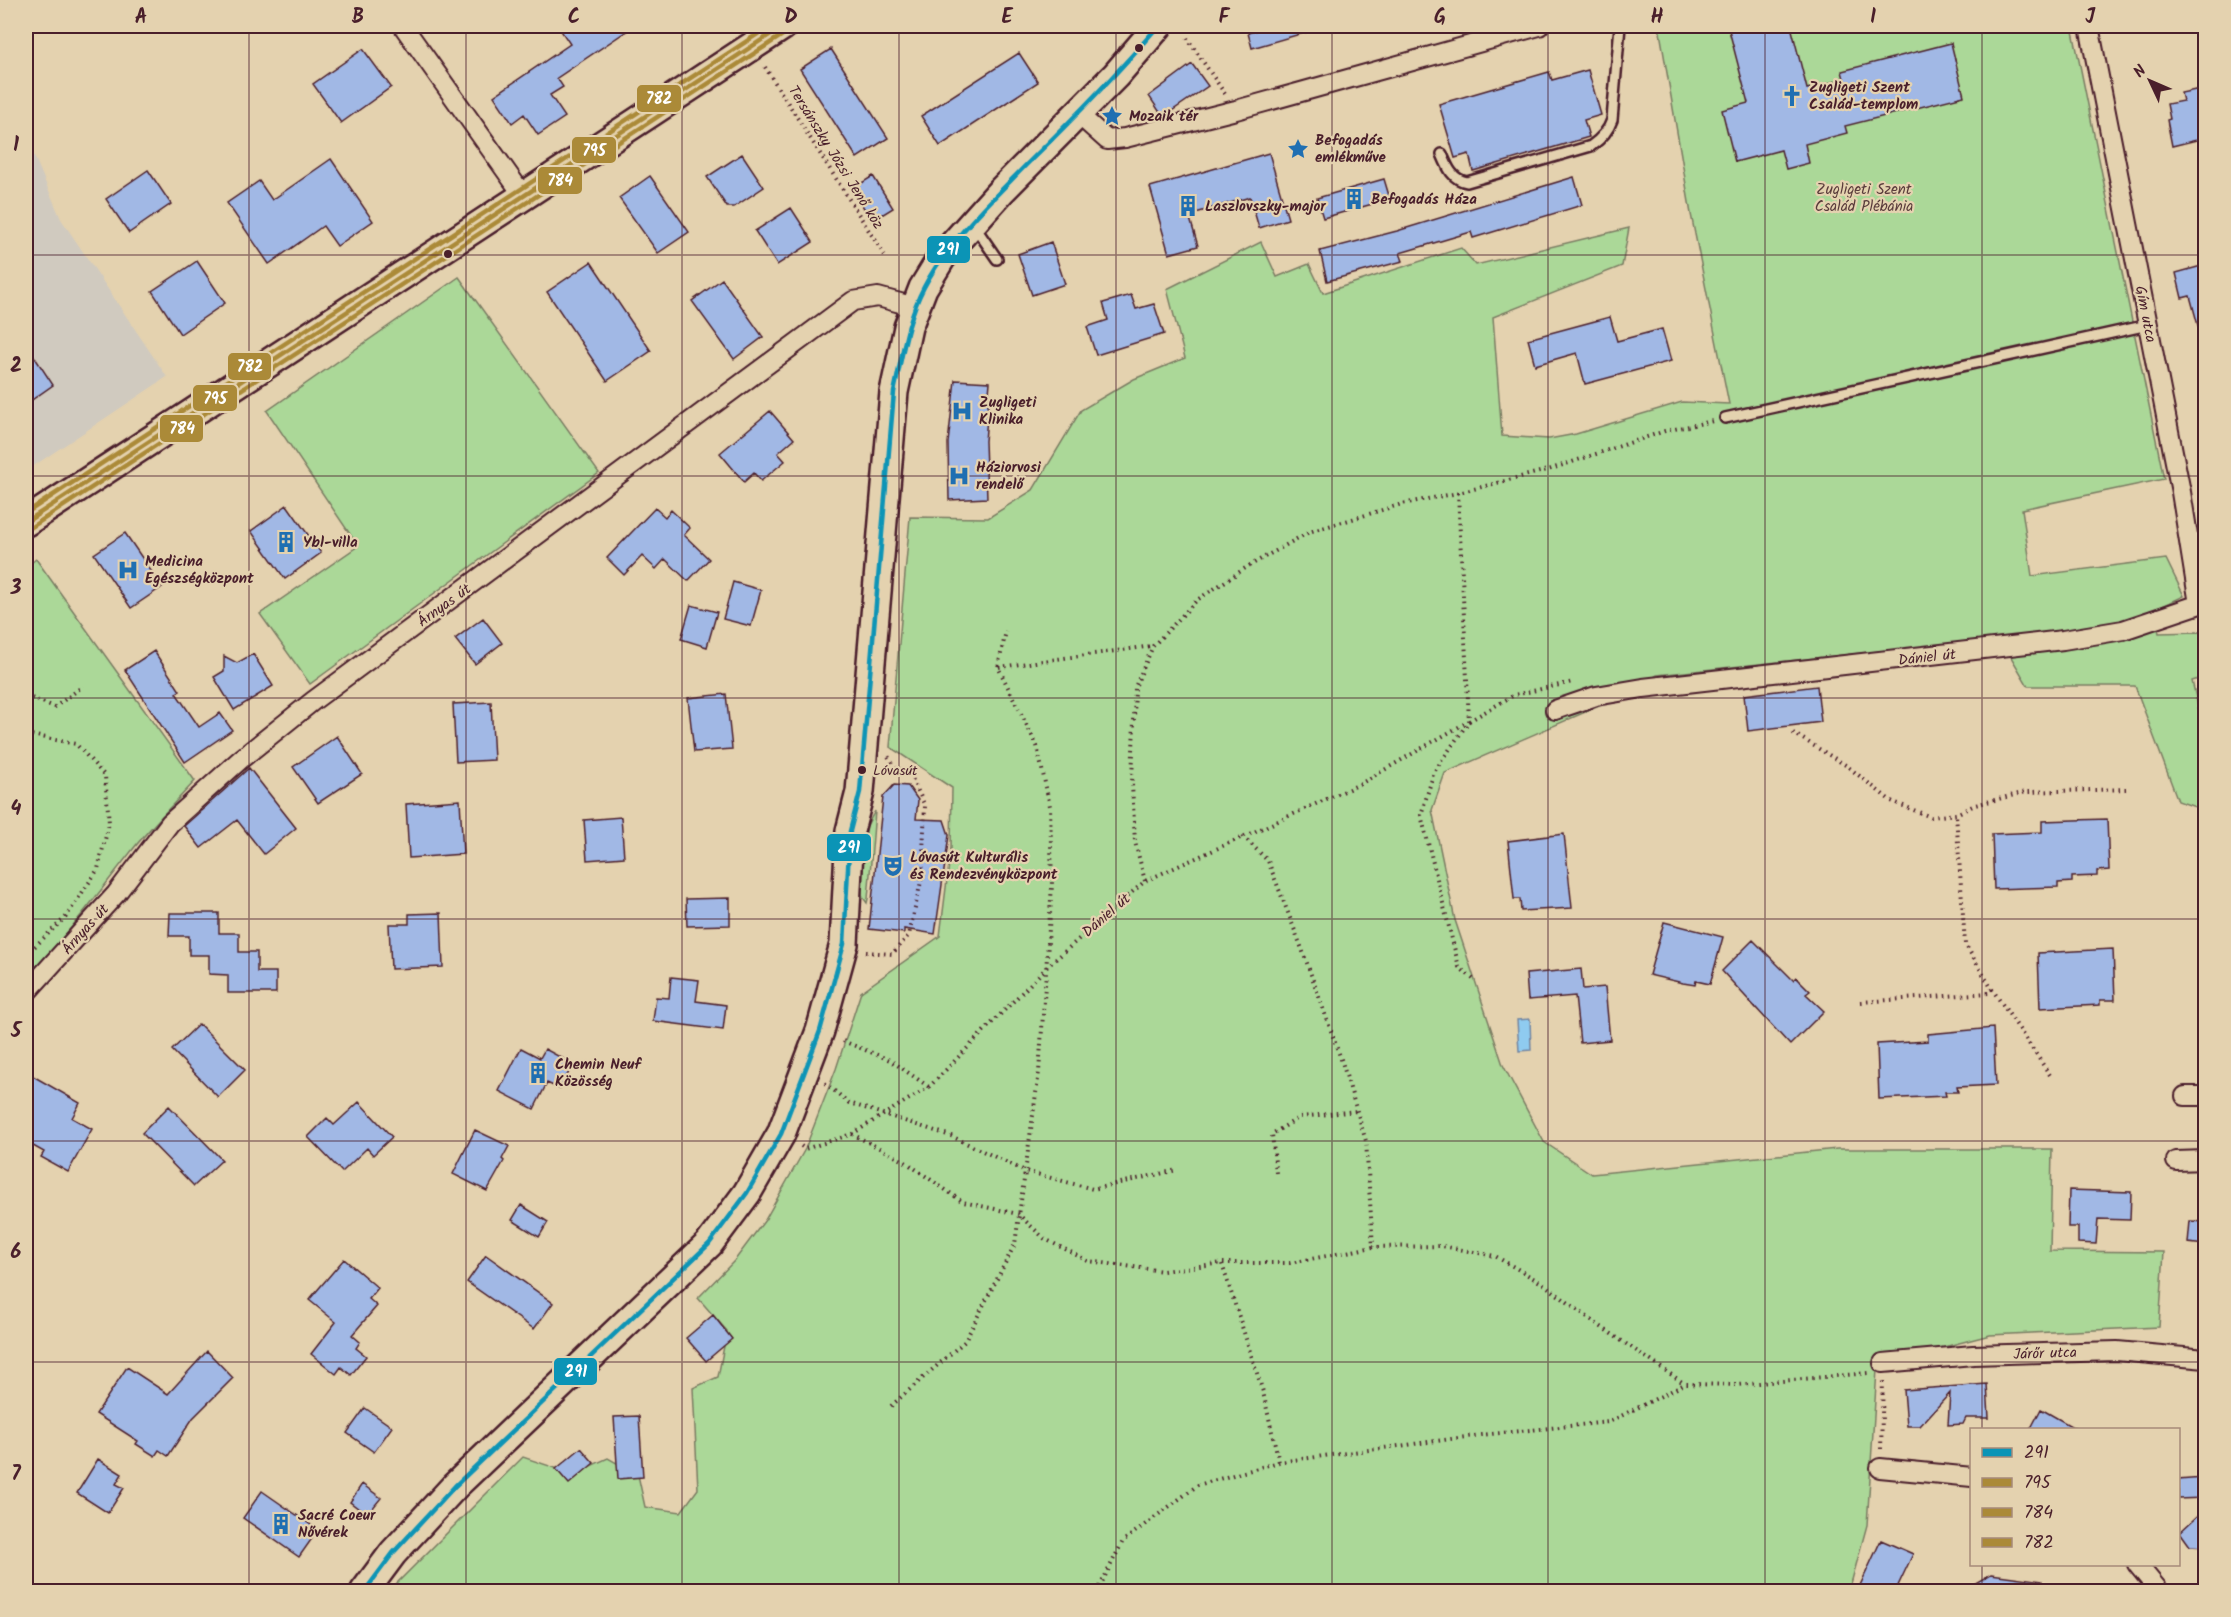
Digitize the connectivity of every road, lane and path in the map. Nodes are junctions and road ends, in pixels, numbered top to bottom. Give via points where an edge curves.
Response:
1 (403, 26) edge
2 (783, 26) edge
3 (1158, 26) edge
4 (1539, 26) edge
5 (1620, 26) edge
6 (2089, 26) edge
7 (1186, 38) dead end
8 (765, 67) dead end
9 (1236, 110) junction
10 (1077, 113) junction
11 (1442, 154) dead end
12 (523, 195) junction
13 (972, 223) junction
14 (887, 259) dead end
15 (997, 259) dead end
16 (915, 307) junction
17 (2148, 325) junction
18 (1725, 418) joint
19 (1458, 493) junction
20 (26, 522) edge
21 (2202, 603) edge
22 (1006, 631) dead end
23 (1153, 646) junction
24 (999, 667) junction
25 (1578, 681) dead end
26 (83, 686) dead end
27 (26, 696) edge
28 (1555, 710) dead end
29 (1468, 721) junction
30 (26, 732) edge
31 (1793, 733) dead end
32 (886, 753) dead end
33 (2128, 789) dead end
34 (1956, 814) junction
35 (1243, 836) junction
36 (1145, 881) junction
37 (26, 950) edge
38 (860, 952) dead end
39 (1048, 966) junction
40 (1473, 979) dead end
41 (1992, 989) junction
42 (26, 993) edge
43 (1861, 1002) dead end
44 (843, 1041) dead end
45 (2052, 1078) dead end
46 (822, 1080) dead end
47 (929, 1087) junction
48 (2185, 1096) dead end
49 (2205, 1096) edge
50 (1357, 1111) junction
51 (887, 1114) junction
52 (781, 1134) junction
53 (852, 1134) junction
54 (2205, 1160) edge
55 (2176, 1161) dead end
56 (1177, 1170) dead end
57 (1025, 1171) junction
58 (1276, 1173) dead end
59 (1018, 1214) junction
60 (1373, 1248) junction
61 (1222, 1263) junction
62 (2205, 1359) edge
63 (1883, 1363) junction
64 (1685, 1384) junction
65 (891, 1406) dead end
66 (1280, 1462) junction
67 (1880, 1468) joint
68 (1970, 1477) edge
69 (2139, 1566) edge
70 (364, 1592) edge
71 (1097, 1592) edge
72 (2160, 1592) edge

1 - 12 street
2 - 12 street
3 - 10 street
4 - 9 street
5 - 11 lane via 1612,120 1598,141 1475,182 1456,178
6 - 17 street, Gím utca
7 - 9 path
8 - 14 path, Tersánszky Józsi Jenő köz
9 - 10 street via 1107,140
10 - 13 street
12 - 20 street
13 - 15 lane
13 - 16 street via 942,257
16 - 42 street, Árnyas út via 878,297 853,301 313,701 170,823 116,894
16 - 52 street via 894,392 860,792 850,831 844,944 820,1031
17 - 18 lane
17 - 21 street, Gím utca
18 - 19 path via 1665,430 1551,469
19 - 23 path via 1402,504 1309,532 1197,600
19 - 29 path
21 - 28 street, Dániel út via 2123,630 1986,650 1643,688 1596,696
22 - 24 path
23 - 24 path
23 - 36 path via 1135,687 1132,784 1135,842
24 - 39 path via 1037,746 1050,806
25 - 29 path, Dániel út via 1514,695
26 - 27 path via 55,707
29 - 35 path, Dániel út via 1360,784
29 - 40 path, Dániel út via 1434,772 1421,815 1459,967
30 - 37 path via 76,744 105,776 109,823 98,869 66,917
31 - 34 path via 1905,808 1931,818
32 - 38 path via 894,768 909,772 925,806 922,877 909,935 892,954
33 - 34 path via 2026,792 1975,804
34 - 41 path via 1965,944
35 - 36 path, Dániel út
35 - 50 path via 1268,861
36 - 39 path, Dániel út
39 - 47 path, Dániel út
39 - 57 path
41 - 43 path via 1989,993
41 - 45 path
44 - 47 path via 890,1060
46 - 51 path via 849,1103
47 - 51 path, Dániel út
48 - 49 street
50 - 58 path via 1300,1117 1272,1134
50 - 60 path via 1366,1141
51 - 53 path, Dániel út
51 - 57 path via 951,1136
52 - 53 path, Dániel út via 805,1149
52 - 70 street via 747,1193 709,1244 454,1486 393,1553
53 - 59 path via 904,1161 963,1202
54 - 55 street
56 - 57 path via 1093,1189
57 - 59 path
59 - 61 path via 1045,1239 1088,1261 1163,1271
59 - 65 path via 1015,1244 965,1341
60 - 61 path via 1290,1263
60 - 64 path via 1442,1246 1495,1256 1545,1285
61 - 66 path via 1263,1392
62 - 63 street, Járőr utca via 2117,1351 1973,1355
63 - 64 path via 1867,1373 1738,1385
63 - 67 path
64 - 66 path via 1609,1422 1481,1434
66 - 71 path via 1198,1485 1123,1541
67 - 68 street
69 - 72 street

